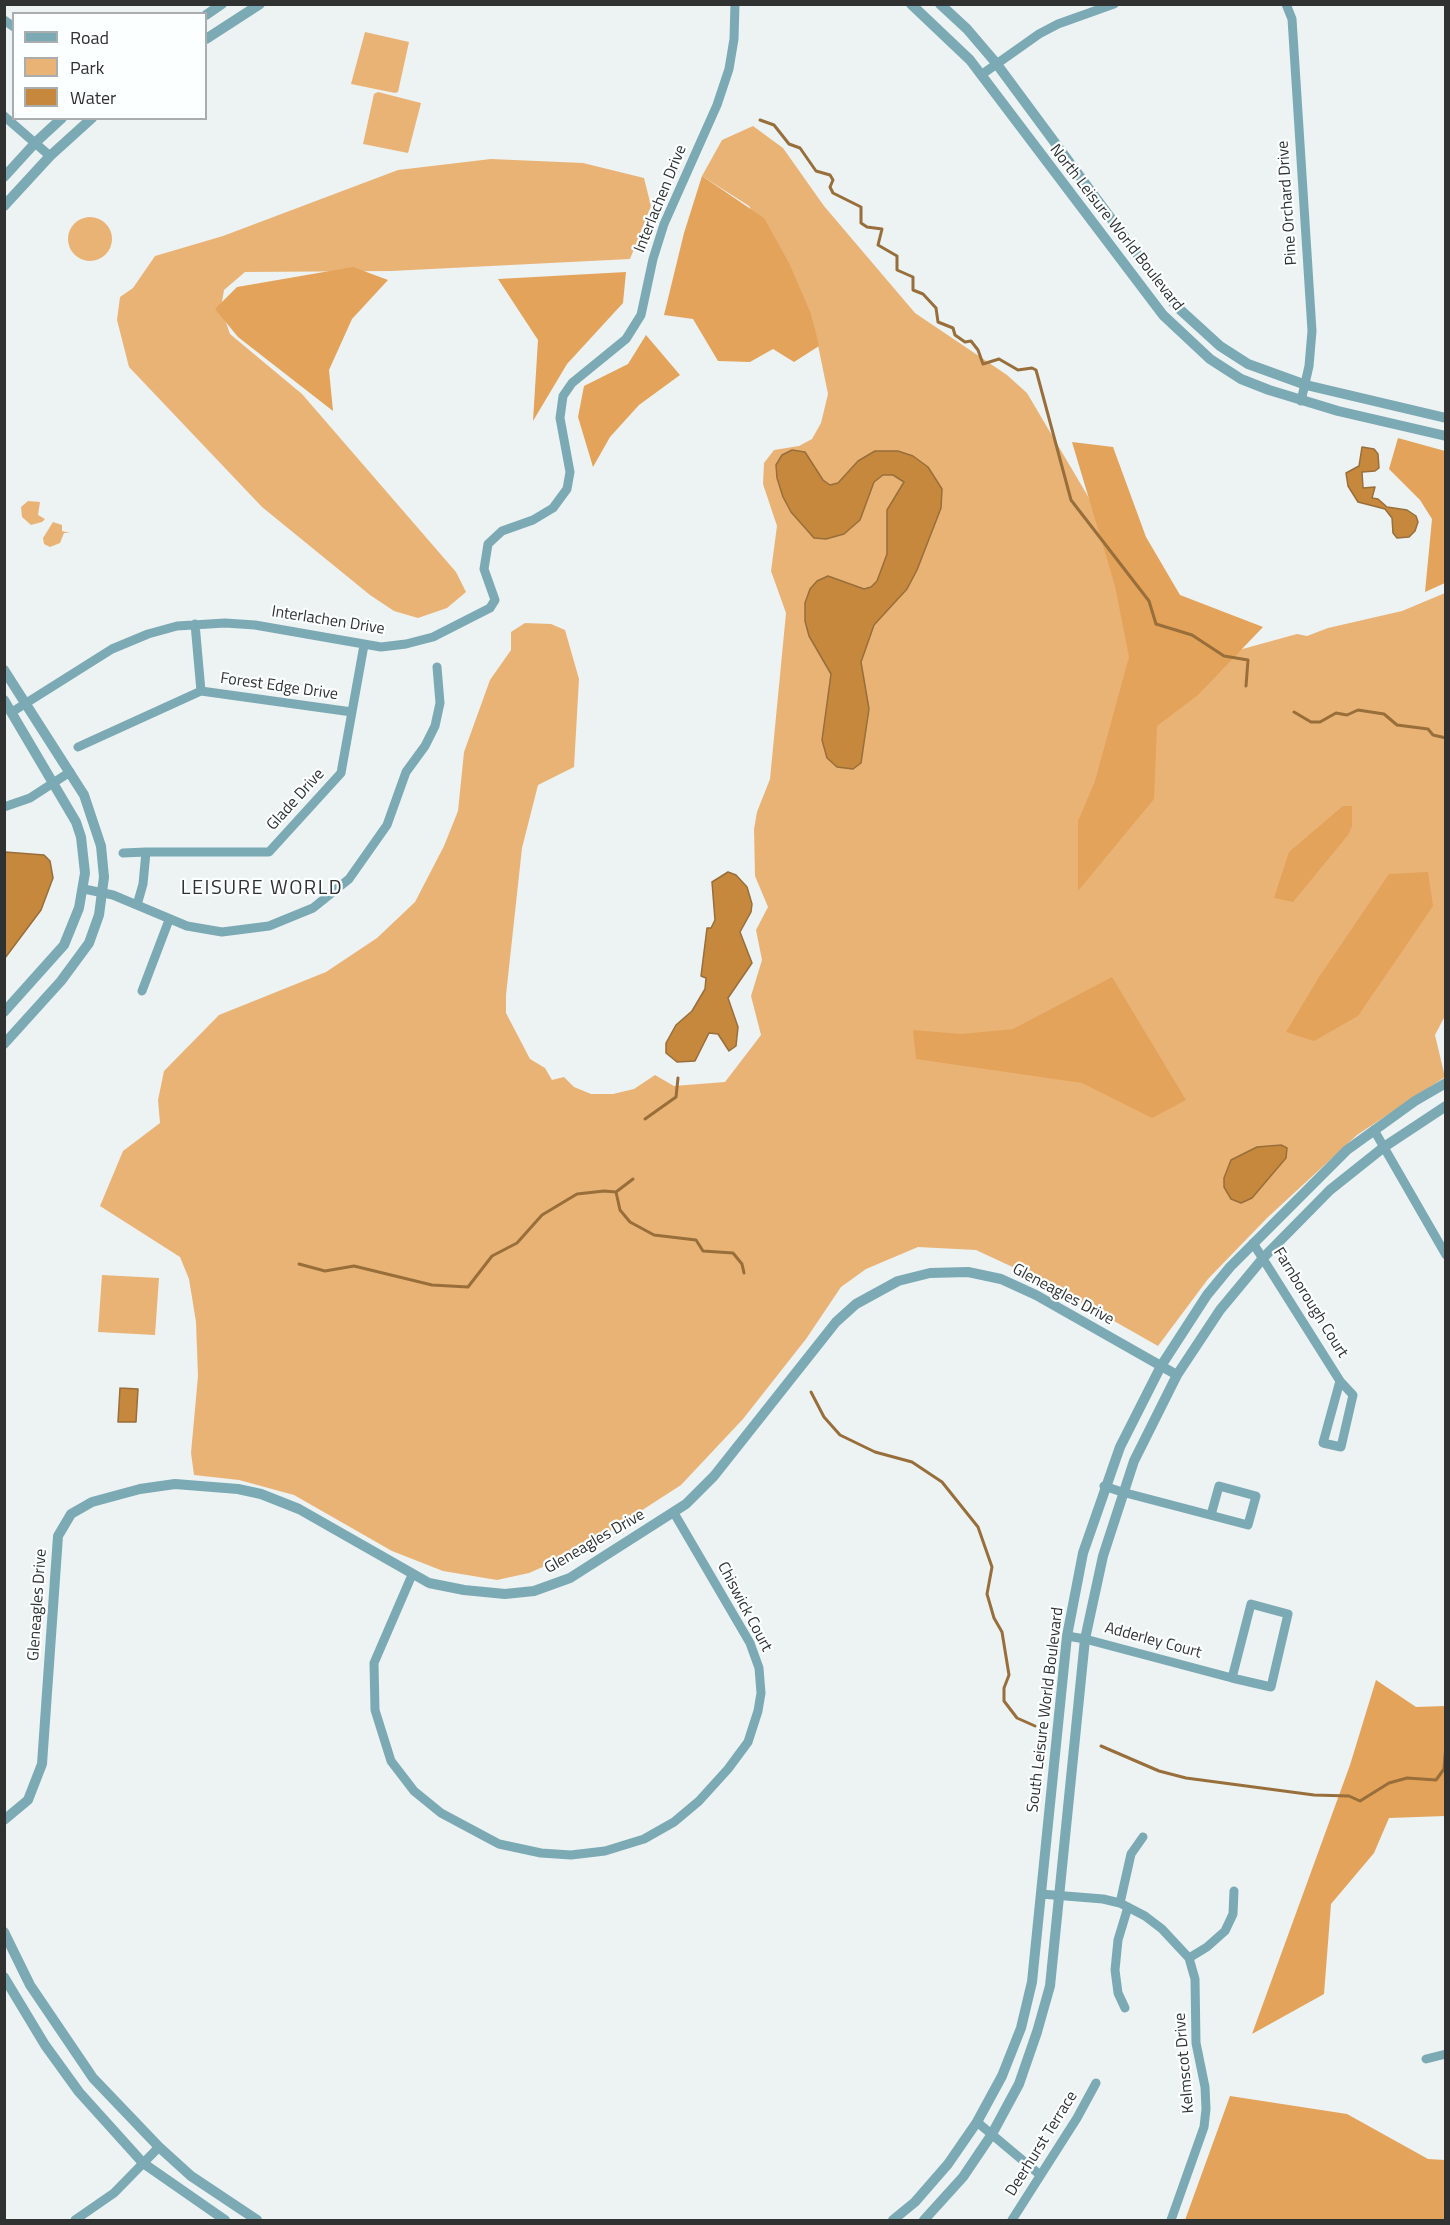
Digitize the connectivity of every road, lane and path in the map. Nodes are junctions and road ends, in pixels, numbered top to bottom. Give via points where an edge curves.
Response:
1 (222, 4) edge
2 (260, 4) edge
3 (735, 4) edge
4 (911, 4) edge
5 (940, 4) edge
6 (1114, 4) edge
7 (1286, 4) edge
8 (207, 14) edge
9 (207, 38) edge
10 (996, 63) junction
11 (981, 75) junction
12 (4, 116) edge
13 (60, 120) edge
14 (90, 120) edge
15 (36, 142) junction
16 (50, 156) junction
17 (4, 177) edge
18 (4, 206) edge
19 (1306, 385) junction
20 (1301, 400) junction
21 (1446, 418) edge
22 (1446, 436) edge
23 (195, 624) junction
24 (364, 645) junction
25 (437, 667) dead end
26 (4, 670) edge
27 (201, 691) junction
28 (4, 700) edge
29 (26, 703) junction
30 (12, 712) junction
31 (352, 712) junction
32 (78, 747) dead end
33 (70, 772) junction
34 (54, 782) junction
35 (4, 807) edge
36 (146, 852) junction
37 (123, 853) dead end
38 (84, 889) junction
39 (103, 893) junction
40 (137, 905) junction
41 (169, 920) junction
42 (142, 991) dead end
43 (4, 1012) edge
44 (4, 1044) edge
45 (1446, 1083) edge
46 (1446, 1106) edge
47 (1374, 1130) junction
48 (1384, 1147) junction
49 (1253, 1243) junction
50 (1446, 1255) edge
51 (1264, 1257) junction
52 (1161, 1366) junction
53 (1177, 1375) junction
54 (1340, 1381) junction
55 (1104, 1486) junction
56 (1122, 1492) junction
57 (674, 1513) junction
58 (1211, 1515) junction
59 (412, 1575) junction
60 (1066, 1636) junction
61 (1085, 1639) junction
62 (1232, 1678) junction
63 (4, 1820) edge
64 (1143, 1838) dead end
65 (1234, 1891) dead end
66 (1041, 1894) junction
67 (1060, 1895) junction
68 (1124, 1905) junction
69 (4, 1932) edge
70 (1189, 1958) junction
71 (4, 1977) edge
72 (1125, 2008) dead end
73 (1446, 2054) edge
74 (1426, 2059) dead end
75 (1096, 2083) dead end
76 (978, 2122) junction
77 (992, 2134) junction
78 (159, 2147) junction
79 (144, 2163) junction
80 (1039, 2175) junction
81 (75, 2220) edge
82 (225, 2220) edge
83 (257, 2220) edge
84 (893, 2220) edge
85 (924, 2220) edge
86 (1012, 2220) edge
87 (1171, 2220) edge

1 - 8 street
2 - 9 street
3 - 24 street, Interlachen Drive via 734,39 726,78 661,234 641,315 626,339 572,383 563,396 560,418 570,472 567,489 553,508 502,531 488,544 484,569 495,600 490,608 422,641
4 - 11 street, North Leisure World Boulevard via 938,27
5 - 10 street, North Leisure World Boulevard
6 - 10 street via 1058,24
7 - 19 street, Pine Orchard Drive via 1292,19 1312,331
10 - 11 street
10 - 19 street, North Leisure World Boulevard via 1175,305 1220,346 1248,364
11 - 20 street, North Leisure World Boulevard via 1180,333 1241,379
12 - 15 street
13 - 15 street
14 - 16 street
15 - 16 street
15 - 17 street
16 - 18 street
19 - 20 street, Pine Orchard Drive
19 - 21 street, North Leisure World Boulevard
20 - 22 street, North Leisure World Boulevard
23 - 24 street, Interlachen Drive via 255,625
23 - 27 street, Forest Edge Drive
23 - 29 street, Interlachen Drive via 148,633 123,644
24 - 31 street, Glade Drive
25 - 41 street via 440,703 435,726 406,772 387,825 349,879 313,908 269,926 222,932
26 - 29 street
27 - 31 street, Forest Edge Drive
27 - 32 street, Forest Edge Drive
28 - 30 street
29 - 30 street, Interlachen Drive
29 - 33 street
30 - 34 street
31 - 36 street, Glade Drive via 341,773 269,852
33 - 34 street
33 - 39 street via 98,832
34 - 35 street via 30,798
34 - 38 street via 81,837
36 - 37 street, Glade Drive
36 - 40 street
38 - 39 street
38 - 43 street via 64,945
39 - 40 street
39 - 44 street via 93,934 82,952
40 - 41 street
41 - 42 street
45 - 47 street, South Leisure World Boulevard
46 - 48 street, South Leisure World Boulevard
47 - 48 street
47 - 49 street, South Leisure World Boulevard via 1317,1177
48 - 50 street
48 - 51 street, South Leisure World Boulevard via 1330,1190
49 - 51 street, Farnborough Court
49 - 52 street, South Leisure World Boulevard via 1207,1296
51 - 53 street, South Leisure World Boulevard via 1220,1310
51 - 54 street, Farnborough Court
52 - 53 street, Gleneagles Drive
52 - 55 street, South Leisure World Boulevard
52 - 57 street, Gleneagles Drive via 1001,1279 968,1272 898,1281 856,1304 836,1322 714,1476
53 - 56 street, South Leisure World Boulevard
54 - 54 street, Farnborough Court via 1353,1395 1341,1447 1323,1443
55 - 56 street
55 - 60 street, South Leisure World Boulevard via 1083,1553
56 - 58 street
56 - 61 street, South Leisure World Boulevard
57 - 59 street, Gleneagles Drive via 570,1578 534,1591 505,1594 464,1590
57 - 59 street, Chiswick Court via 750,1643 759,1668 758,1711 748,1742 699,1801 674,1822 644,1839 605,1851 571,1855 499,1844 441,1813 414,1791 391,1761 375,1710 374,1663
58 - 58 street via 1219,1486 1256,1496 1248,1525
59 - 63 street, Gleneagles Drive via 299,1509 238,1489 191,1484 158,1486 83,1506 71,1514 56,1546 42,1764 28,1800
60 - 61 street, Adderley Court
60 - 66 street, South Leisure World Boulevard
61 - 62 street, Adderley Court
61 - 67 street, South Leisure World Boulevard
62 - 62 street, Adderley Court via 1251,1604 1288,1614 1271,1687
64 - 68 street via 1131,1854
65 - 70 street via 1233,1914 1225,1931
66 - 67 street
66 - 76 street, South Leisure World Boulevard via 1032,1982 1021,2028
67 - 68 street
67 - 77 street, South Leisure World Boulevard via 1050,1986 1037,2032 1019,2084
68 - 70 street via 1162,1929
68 - 72 street via 1115,1970
69 - 78 street via 30,1985 93,2078
70 - 87 street, Kelmscot Drive via 1195,1979 1196,2043 1206,2109 1204,2127
71 - 79 street via 79,2092
73 - 74 street
75 - 80 street, Deerhurst Terrace
76 - 77 street
76 - 84 street, South Leisure World Boulevard via 948,2164 915,2202
77 - 80 street
77 - 85 street, South Leisure World Boulevard via 963,2176
78 - 79 street
78 - 83 street via 191,2175
79 - 81 street via 114,2193
79 - 82 street
80 - 86 street, Deerhurst Terrace

